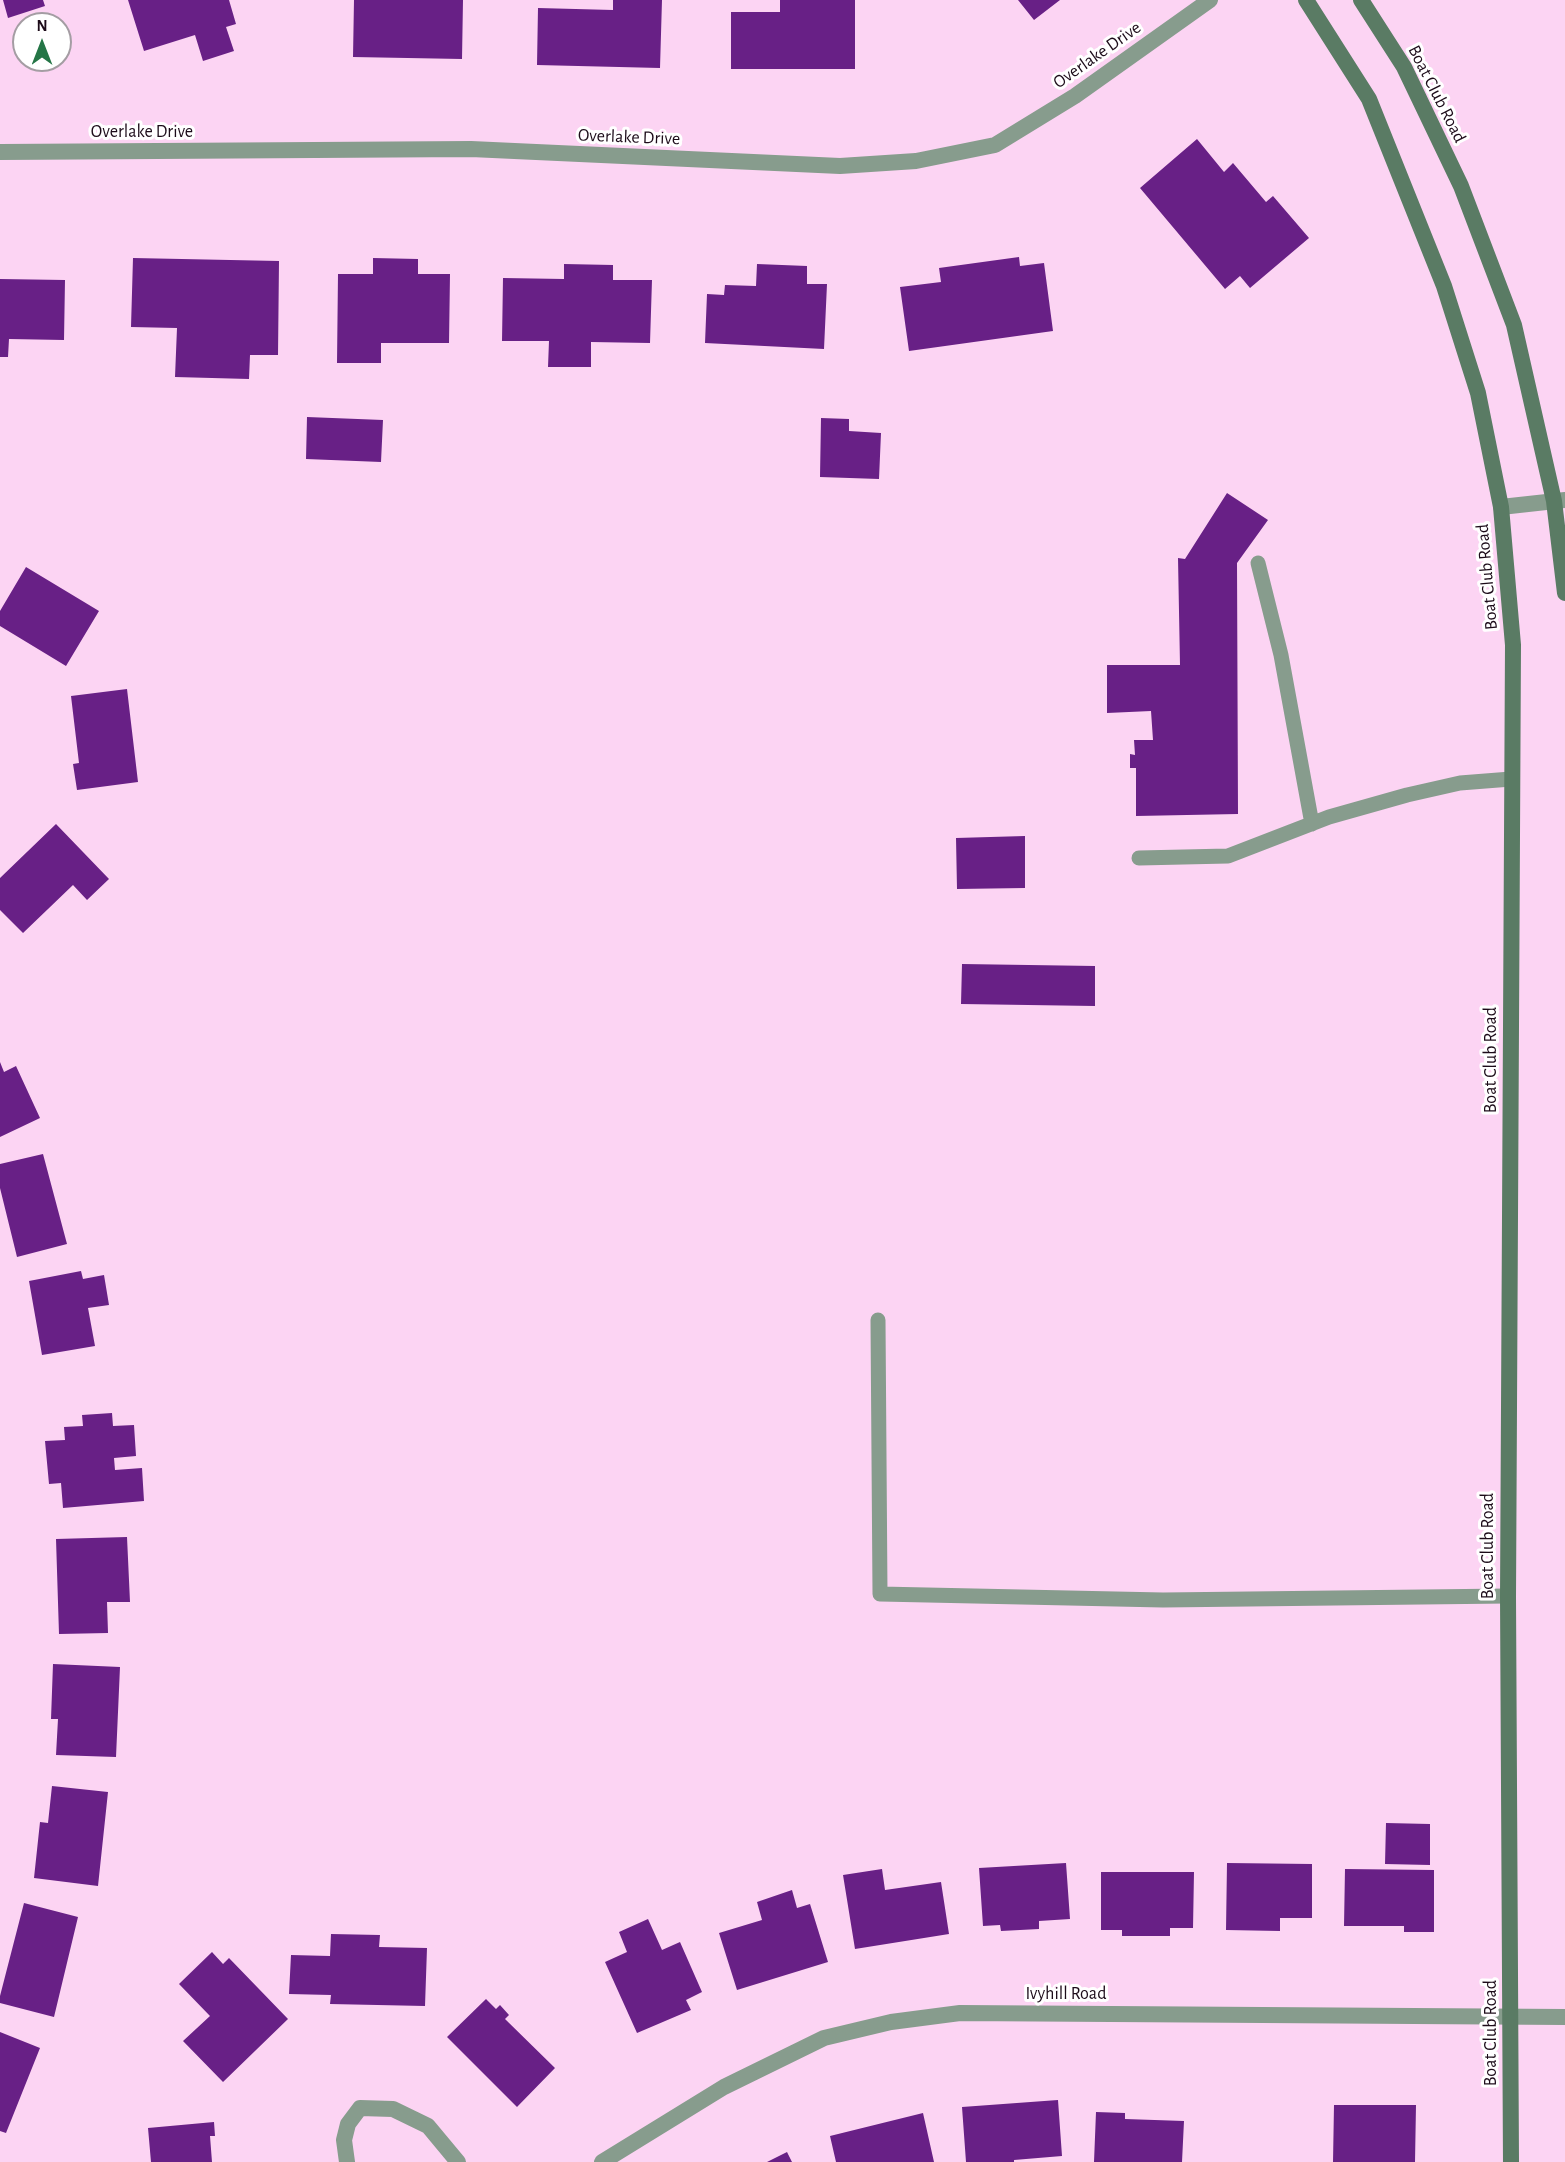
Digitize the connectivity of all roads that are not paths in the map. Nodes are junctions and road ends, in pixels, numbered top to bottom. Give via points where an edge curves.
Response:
1 (1210, 0) edge
2 (1306, 0) edge
3 (1361, 0) edge
4 (0, 152) edge
5 (1559, 500) edge
6 (1501, 507) junction
7 (1258, 563) dead end
8 (1565, 593) edge
9 (1511, 779) junction
10 (1312, 824) junction
11 (1138, 858) dead end
12 (878, 1320) dead end
13 (1508, 1596) junction
14 (1511, 2016) junction
15 (1565, 2018) edge
16 (347, 2162) edge
17 (458, 2162) edge
18 (602, 2162) edge
19 (1511, 2162) edge

1 - 4 street, Overlake Drive via 1075,96 995,145 916,161 840,165 471,149
2 - 6 main road, Boat Club Road via 1369,99 1444,286 1478,393
3 - 5 main road, Boat Club Road via 1404,67 1461,186 1514,325
5 - 6 street
5 - 8 main road, Boat Club Road
6 - 9 main road, Boat Club Road via 1513,645
7 - 10 lane via 1281,655
9 - 10 lane via 1460,783
9 - 13 main road, Boat Club Road
10 - 11 lane via 1228,856
12 - 13 lane via 880,1594 1163,1600
13 - 14 main road, Boat Club Road
14 - 15 street, Ivyhill Road
14 - 18 street, Ivyhill Road via 960,2013 891,2022 824,2038 724,2087
14 - 19 main road, Boat Club Road
16 - 17 street via 344,2139 348,2124 360,2108 393,2109 428,2126

